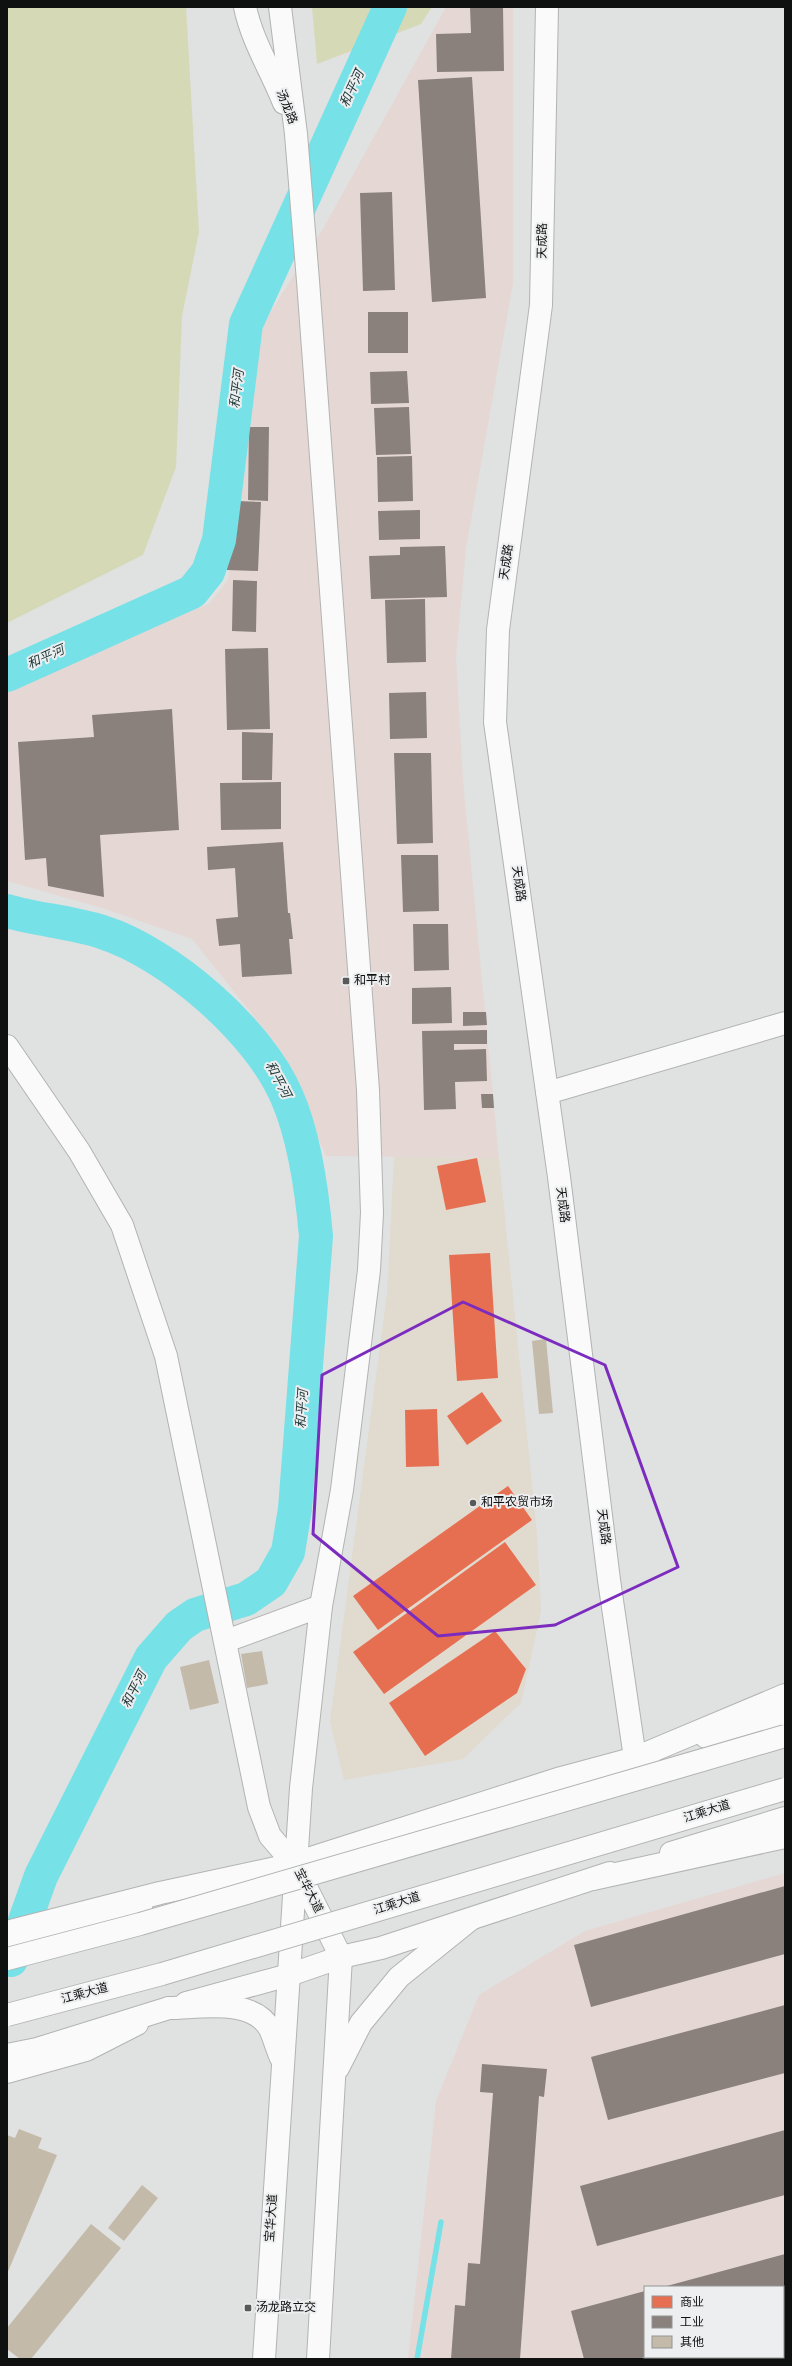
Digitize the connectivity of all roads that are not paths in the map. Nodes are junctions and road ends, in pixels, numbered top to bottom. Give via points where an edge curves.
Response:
1 (245, 7) edge
2 (280, 7) edge
3 (547, 7) edge
4 (296, 134) junction
5 (785, 1023) edge
6 (7, 1046) edge
7 (547, 1093) junction
8 (321, 1606) junction
9 (224, 1632) junction
10 (785, 1695) edge
11 (785, 1713) edge
12 (785, 1736) edge
13 (635, 1758) junction
14 (785, 1789) edge
15 (785, 1818) edge
16 (785, 1837) edge
17 (294, 1864) junction
18 (593, 1878) junction
19 (471, 1918) junction
20 (52, 1927) junction
21 (7, 1932) edge
22 (7, 1946) edge
23 (341, 1957) junction
24 (7, 1959) edge
25 (289, 1975) junction
26 (170, 2008) junction
27 (7, 2015) edge
28 (9, 2048) edge
29 (283, 2064) junction
30 (7, 2072) edge
31 (335, 2074) junction
32 (264, 2359) edge
33 (318, 2359) edge

1 - 4 main road, 汤龙路 via 250,30 274,77
2 - 4 main road, 汤龙路
3 - 7 main road, 天成路 via 542,305 498,630 495,722
4 - 8 main road via 349,819 372,1167 369,1270 342,1490
5 - 7 main road
6 - 9 main road via 78,1150 122,1225 166,1356
7 - 13 main road, 天成路 via 609,1580
8 - 9 main road
8 - 17 main road
9 - 17 main road via 259,1807 270,1836
10 - 13 main road
11 - 13 main road
12 - 24 main road, bridge via 170,1915
13 - 17 main road via 561,1778
14 - 27 main road, 江乘大道, bridge via 169,1972
15 - 18 main road
16 - 18 main road
17 - 20 main road via 160,1893
17 - 23 main road, 宝华大道
17 - 25 main road, 宝华大道
18 - 19 main road
19 - 23 main road via 381,1948
19 - 31 main road via 399,1977 361,2023
20 - 21 main road
20 - 22 main road
23 - 25 main road
23 - 31 main road
25 - 26 main road
25 - 29 main road, 宝华大道
26 - 28 main road via 37,2049
26 - 29 main road via 236,2007 255,2014 269,2028
26 - 30 main road via 86,2050
29 - 32 main road, 宝华大道
31 - 33 main road

